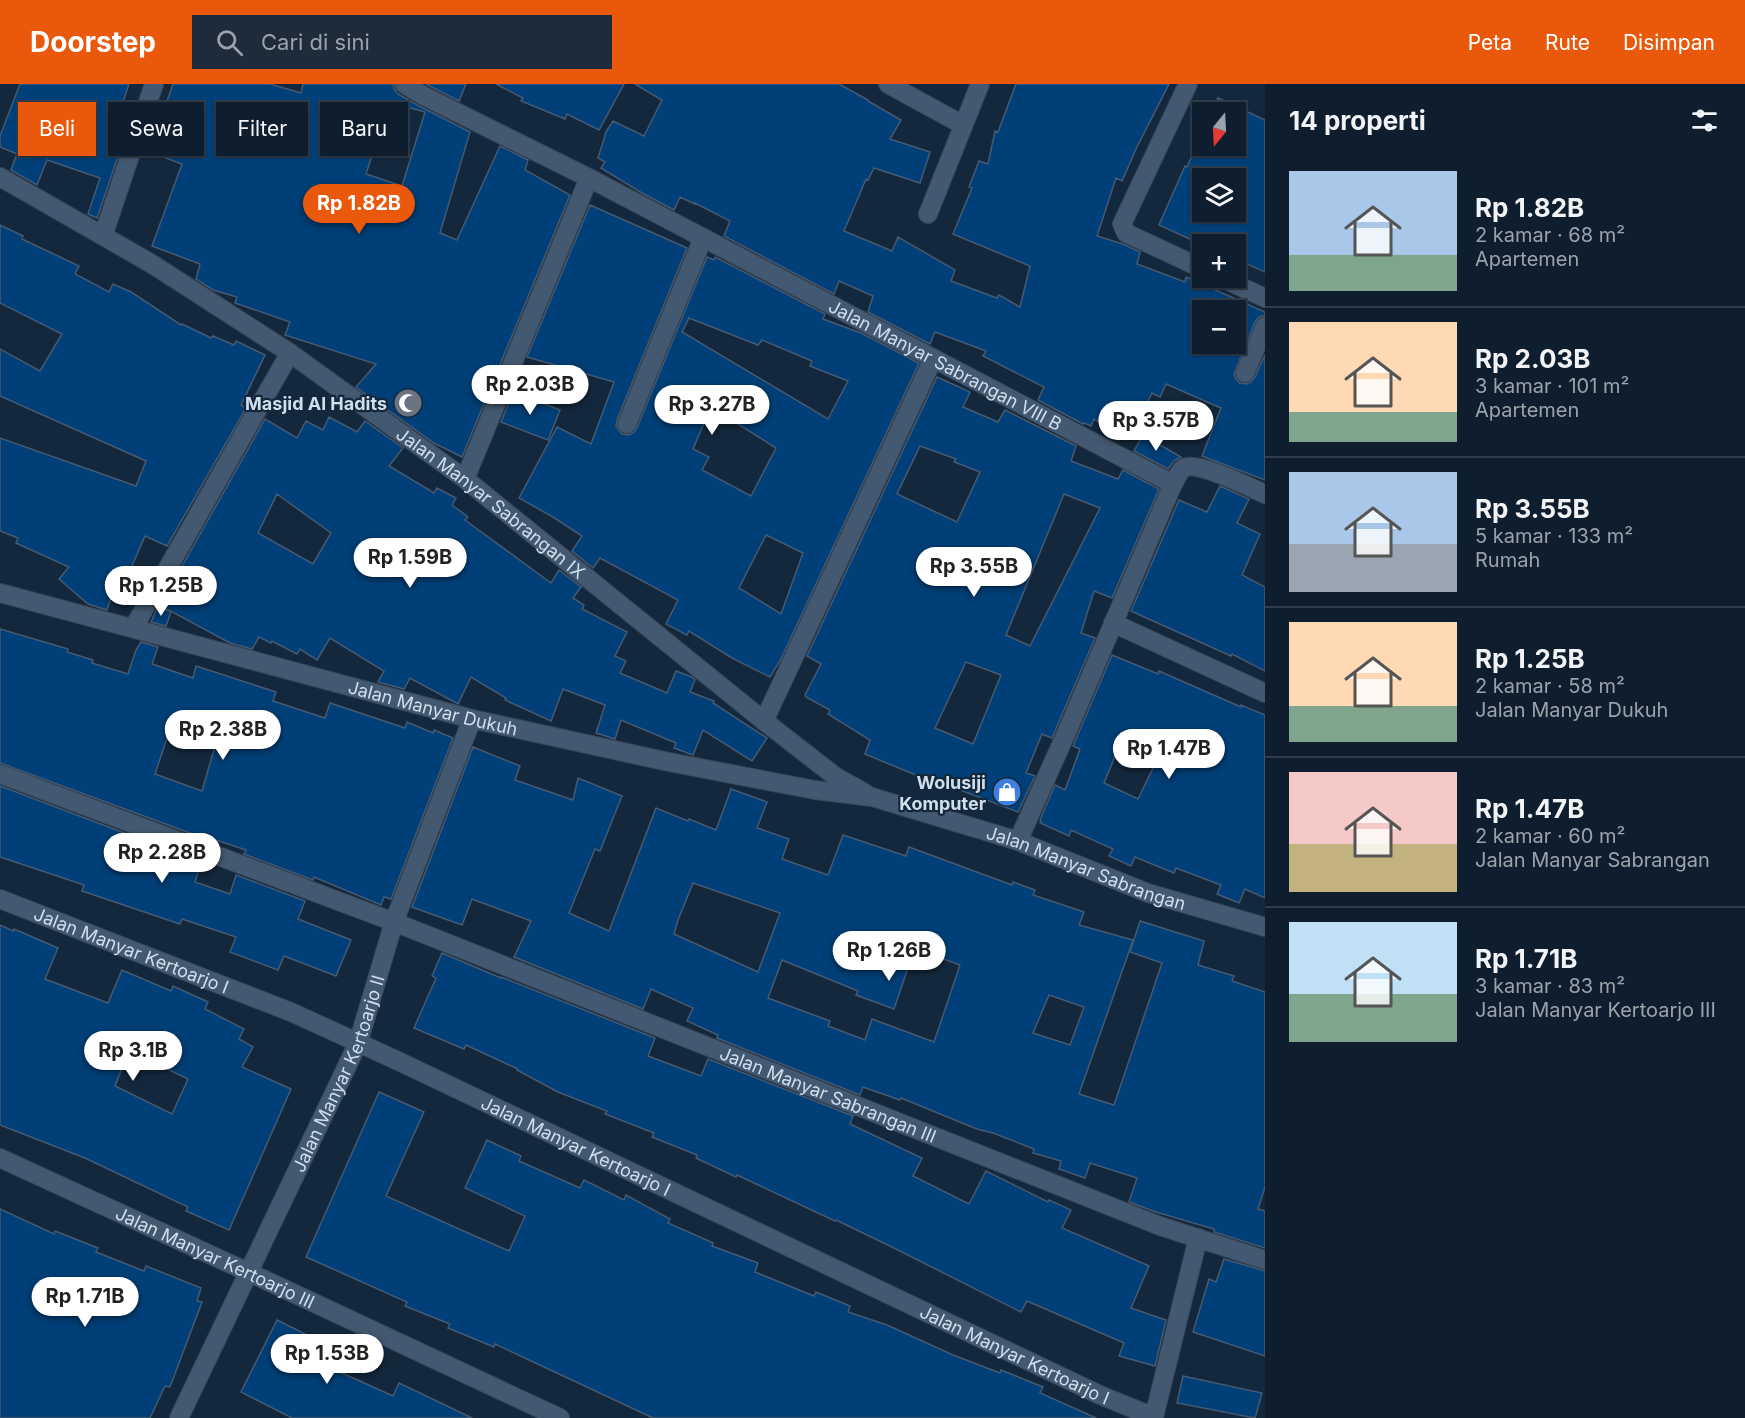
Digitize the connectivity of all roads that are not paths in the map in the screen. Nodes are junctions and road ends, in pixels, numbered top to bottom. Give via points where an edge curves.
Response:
1 (154, 84) edge
2 (404, 84) edge
3 (888, 84) edge
4 (980, 84) edge
5 (1188, 84) edge
6 (963, 125) junction
7 (0, 177) edge
8 (589, 178) junction
9 (928, 214) dead end
10 (103, 236) junction
11 (703, 238) junction
12 (1192, 264) edge
13 (1244, 288) edge
14 (1265, 298) edge
15 (1265, 326) edge
16 (290, 353) junction
17 (933, 359) junction
18 (1245, 373) dead end
19 (627, 424) dead end
20 (465, 479) junction
21 (1173, 484) junction
22 (1265, 494) edge
23 (0, 593) edge
24 (1113, 622) junction
25 (133, 628) junction
26 (1265, 693) edge
27 (472, 719) junction
28 (764, 721) junction
29 (0, 774) edge
30 (872, 797) junction
31 (1018, 841) junction
32 (0, 899) edge
33 (394, 922) junction
34 (1265, 927) edge
35 (358, 1043) junction
36 (0, 1158) edge
37 (1198, 1239) junction
38 (1265, 1260) edge
39 (248, 1272) junction
40 (1137, 1414) edge
41 (179, 1418) edge
42 (560, 1418) edge

1 - 10 street
2 - 8 street, Jalan Manyar Sabrangan VIII B
3 - 6 street
4 - 6 street
5 - 12 street via 1122,224 1126,233
6 - 9 street
7 - 10 street, Jalan Manyar Sabrangan IX
8 - 11 street, Jalan Manyar Sabrangan VIII B
8 - 20 street
10 - 16 street, Jalan Manyar Sabrangan IX
11 - 17 street, Jalan Manyar Sabrangan VIII B
11 - 19 street
13 - 14 street
15 - 18 street
16 - 20 street, Jalan Manyar Sabrangan IX
16 - 25 street
17 - 21 street, Jalan Manyar Sabrangan VIII B
17 - 28 street
20 - 28 street, Jalan Manyar Sabrangan IX
21 - 22 street via 1183,469 1195,466
21 - 24 street
23 - 25 street, Jalan Manyar Dukuh
24 - 26 street
24 - 31 street
25 - 27 street, Jalan Manyar Dukuh
27 - 30 street, Jalan Manyar Dukuh via 669,762
27 - 33 street, Jalan Manyar Kertoarjo II
28 - 30 street, Jalan Manyar Sabrangan IX via 836,777
29 - 33 street, Jalan Manyar Sabrangan III
30 - 31 street, Jalan Manyar Sabrangan
31 - 34 street, Jalan Manyar Sabrangan via 1148,893
32 - 35 street, Jalan Manyar Kertoarjo I via 291,1012
33 - 35 street, Jalan Manyar Kertoarjo II
33 - 37 street, Jalan Manyar Sabrangan III
35 - 39 street, Jalan Manyar Kertoarjo II
35 - 40 street, Jalan Manyar Kertoarjo I
36 - 39 street, Jalan Manyar Kertoarjo III
37 - 38 street, Jalan Manyar Sabrangan III
37 - 40 street via 1154,1417
39 - 41 street, Jalan Manyar Kertoarjo II
39 - 42 street, Jalan Manyar Kertoarjo III

